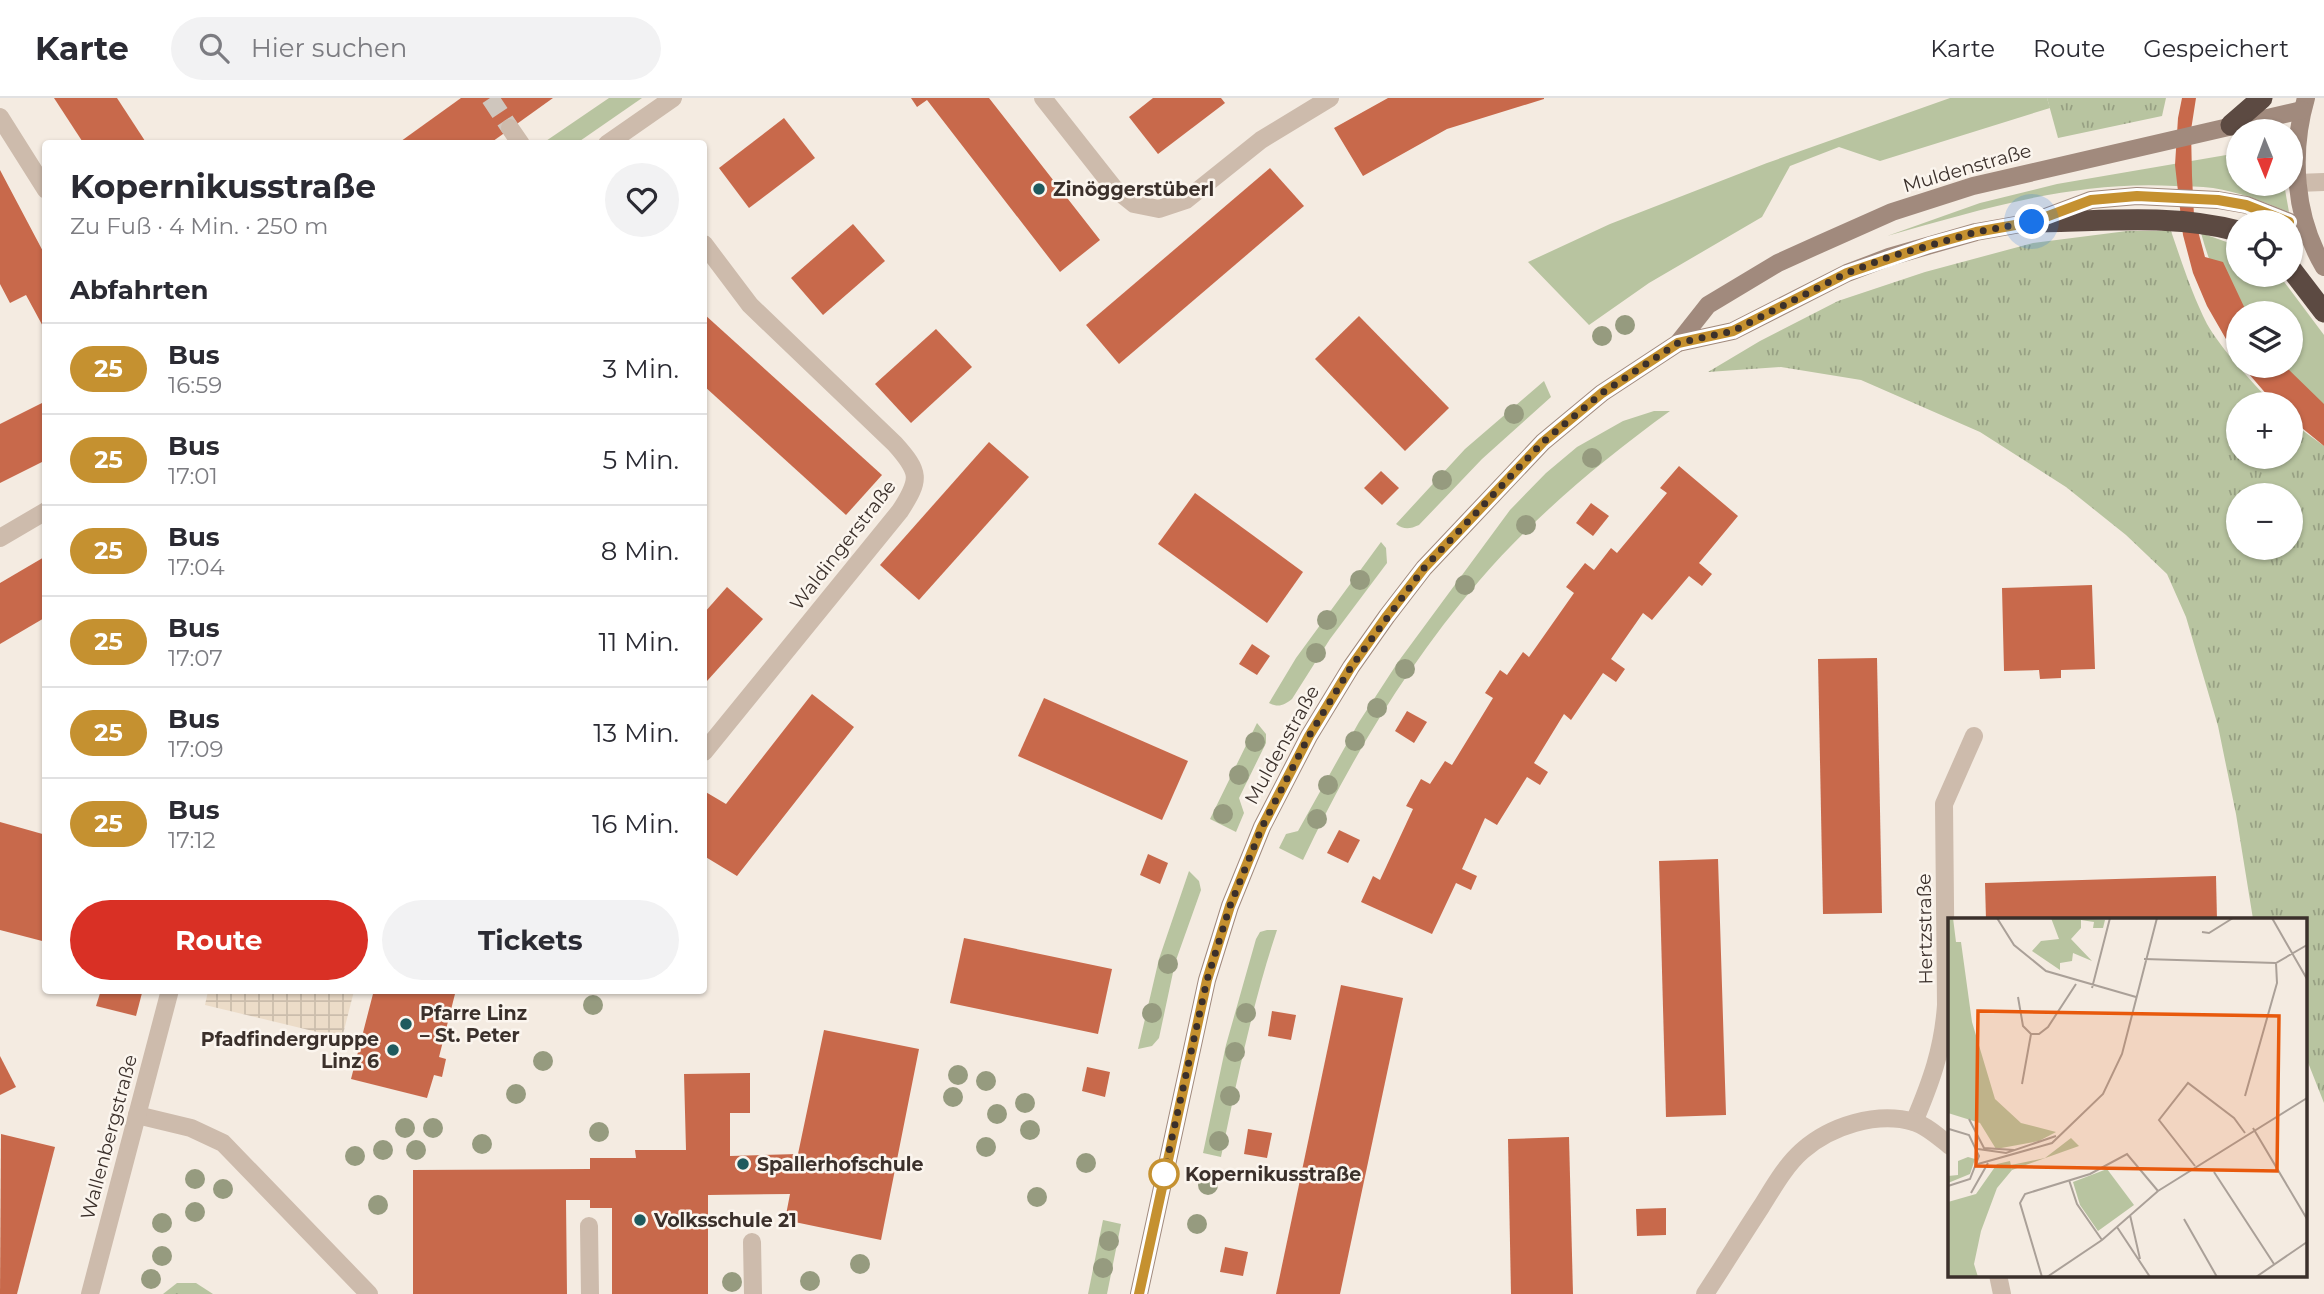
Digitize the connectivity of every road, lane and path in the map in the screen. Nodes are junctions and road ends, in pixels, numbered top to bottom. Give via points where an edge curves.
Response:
1 (673, 98) edge
2 (1043, 98) edge
3 (1330, 98) edge
4 (2262, 98) edge
5 (2304, 104) edge
6 (0, 117) edge
7 (2238, 119) edge
8 (2252, 119) edge
9 (2226, 126) edge
10 (510, 128) tunnel mouth
11 (633, 136) edge
12 (518, 140) edge
13 (2324, 182) edge
14 (2303, 183) edge
15 (42, 184) edge
16 (2300, 196) edge
17 (2258, 210) edge
18 (2032, 222) junction
19 (2226, 228) edge
20 (2303, 229) edge
21 (2308, 231) junction
22 (707, 248) edge
23 (2324, 267) edge
24 (2303, 285) edge
25 (2324, 312) edge
26 (1678, 343) junction
27 (42, 513) edge
28 (0, 538) edge
29 (1974, 736) dead end
30 (707, 748) edge
31 (169, 994) edge
32 (137, 1115) junction
33 (1914, 1122) junction
34 (1948, 1144) edge
35 (589, 1226) dead end
36 (752, 1242) dead end
37 (1998, 1276) edge
38 (90, 1294) edge
39 (369, 1294) edge
40 (590, 1294) edge
41 (753, 1294) edge
42 (1139, 1294) edge
43 (1705, 1294) edge
44 (2001, 1294) edge

1 - 11 street
2 - 3 street via 1114,188 1134,204 1159,209 1186,201 1261,140
4 - 7 highway
5 - 8 main road, Muldenstraße
6 - 15 street
9 - 26 main road, Muldenstraße via 1973,186 1892,212 1739,285 1708,305
10 - 12 street
13 - 14 street
16 - 21 main road, Muldenstraße
17 - 18 main road, Muldenstraße via 2228,202 2137,196 2091,200
18 - 19 highway via 2138,218
18 - 26 main road, Muldenstraße via 1976,232 1889,257 1847,273 1733,331
20 - 21 main road, Muldenstraße
21 - 23 main road, Muldenstraße
22 - 30 street, Waldingerstraße via 750,305 895,444 916,474 913,491 900,511
24 - 25 highway
26 - 42 main road, Muldenstraße via 1613,385 1543,442 1424,568 1351,667 1309,736 1262,827 1207,980
27 - 28 street
29 - 33 street, Hertzstraße via 1944,804 1947,1006 1937,1067
31 - 32 street, Wallenbergstraße
32 - 38 street, Wallenbergstraße
32 - 39 street via 191,1128 223,1143
33 - 34 street
33 - 43 street via 1884,1118 1853,1124 1802,1151
35 - 40 street
36 - 41 street
37 - 44 street

